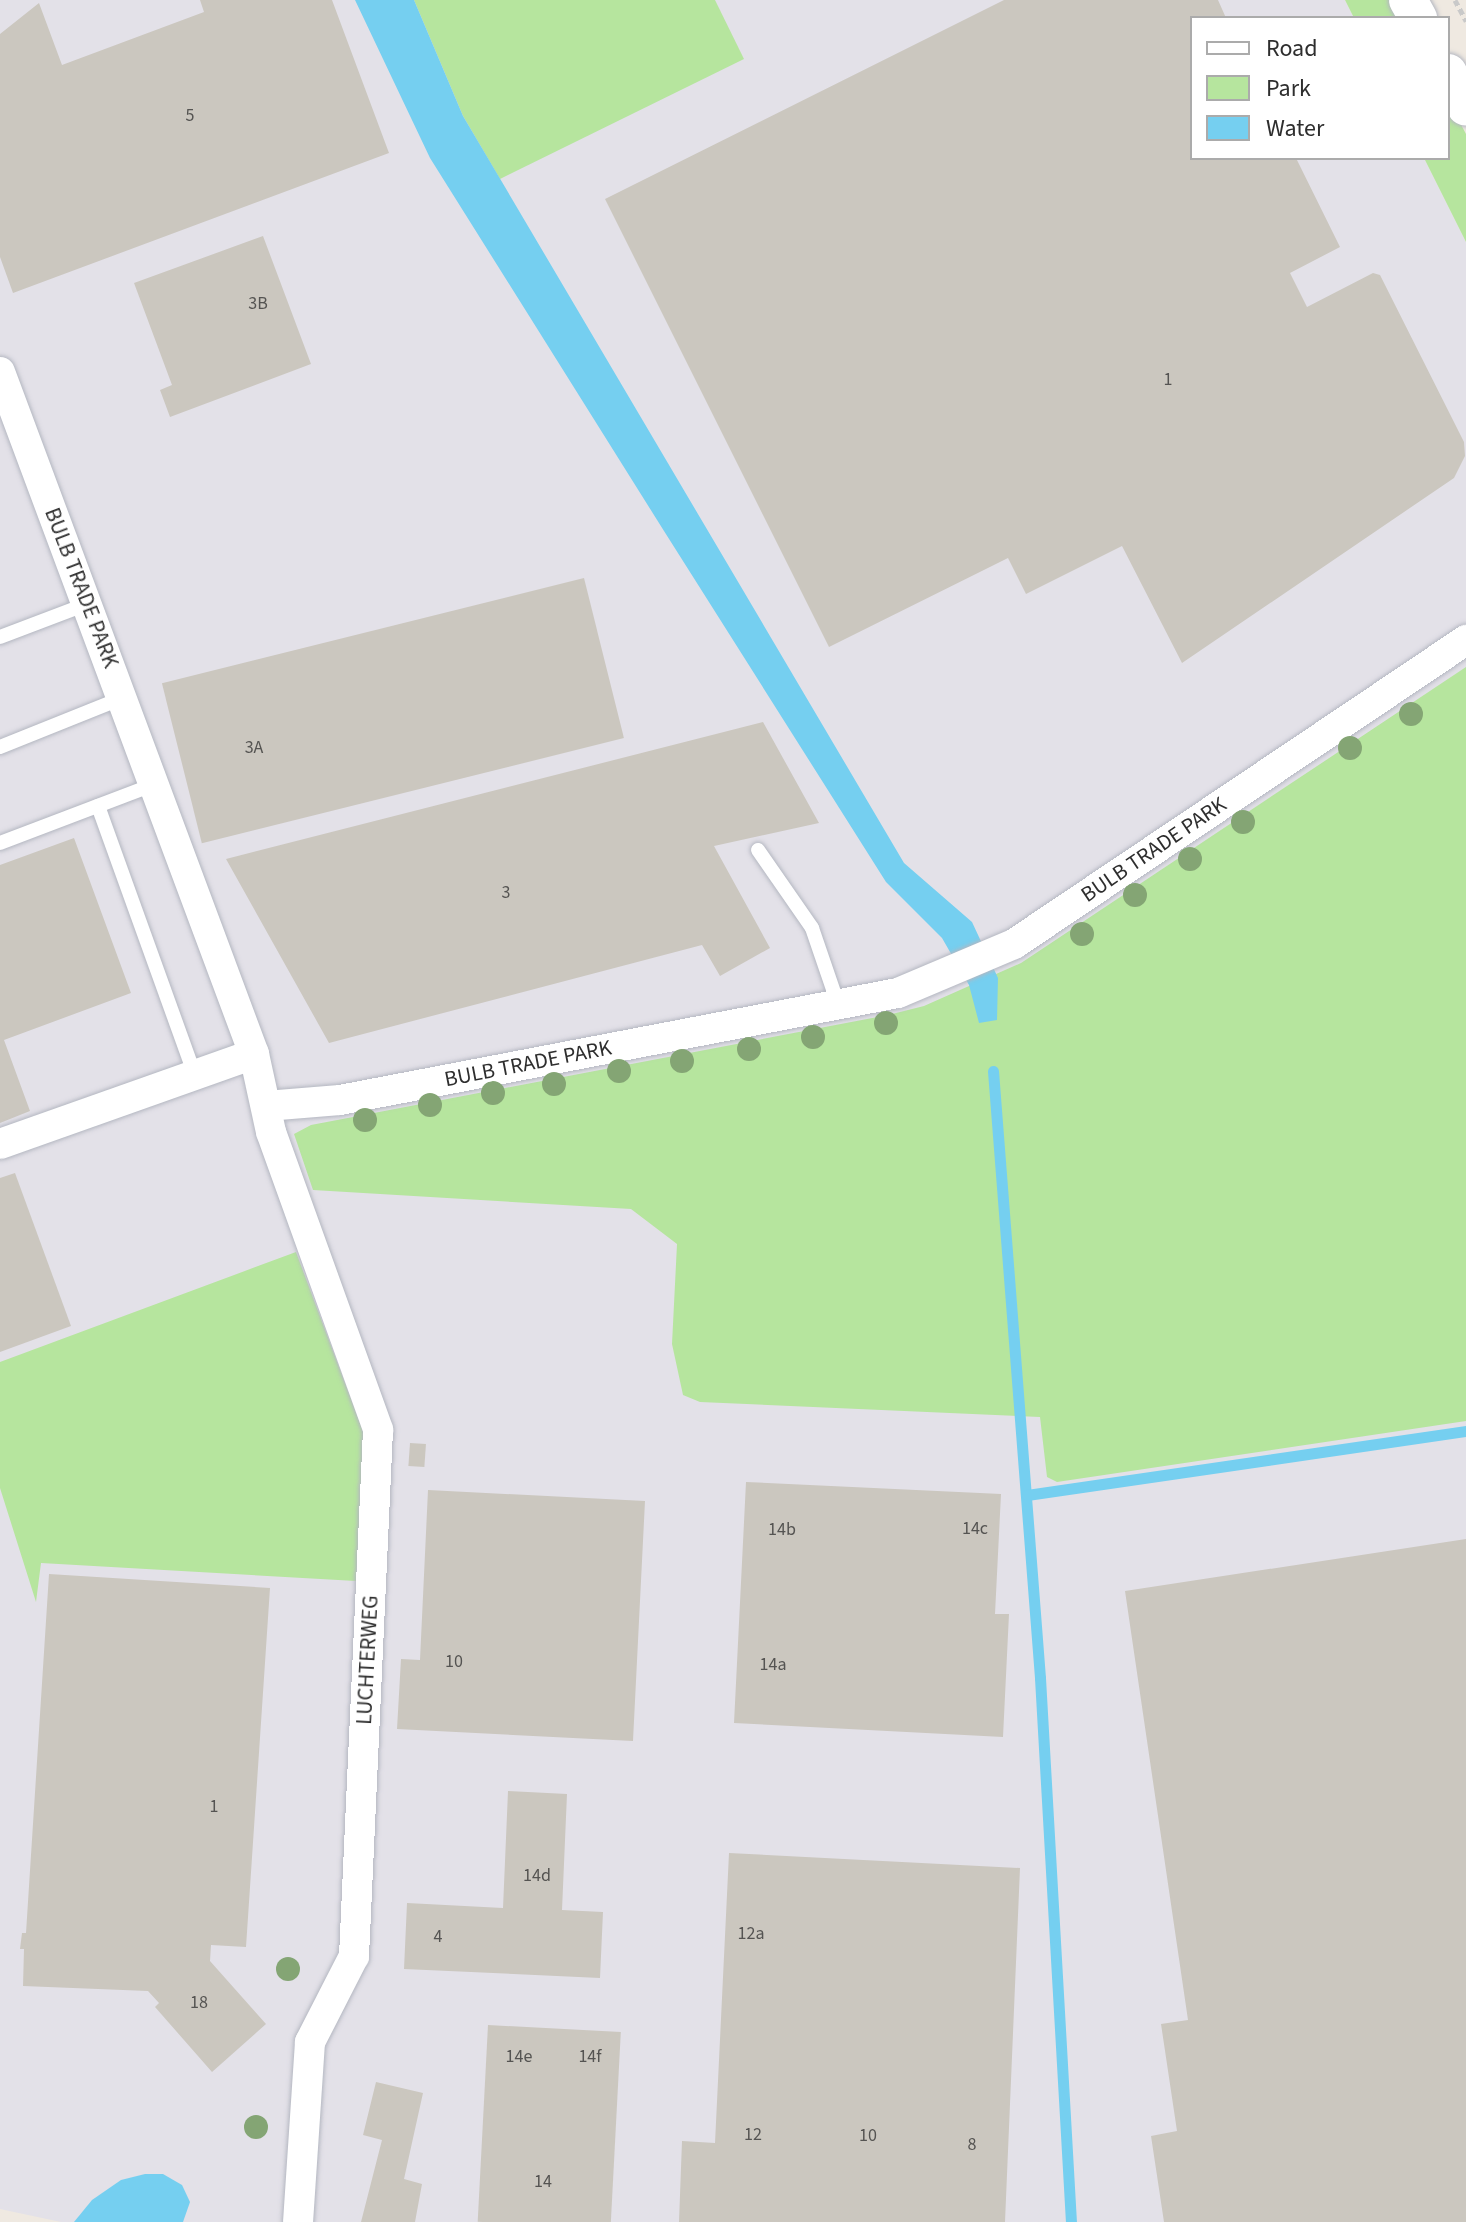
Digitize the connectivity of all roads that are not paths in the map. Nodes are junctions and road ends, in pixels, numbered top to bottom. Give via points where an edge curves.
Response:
1 (1450, 77) edge
2 (1466, 107) edge
3 (0, 372) edge
4 (87, 604) junction
5 (0, 637) edge
6 (1466, 640) edge
7 (123, 698) junction
8 (0, 747) edge
9 (155, 784) junction
10 (98, 806) junction
11 (0, 843) edge
12 (758, 850) dead end
13 (838, 1004) junction
14 (254, 1054) junction
15 (195, 1075) junction
16 (266, 1106) junction
17 (0, 1144) edge
18 (298, 2222) edge

1 - 2 street
3 - 4 street, BULB TRADE PARK
4 - 5 lane
4 - 7 street, BULB TRADE PARK
6 - 13 street, BULB TRADE PARK via 1014,944 898,993
7 - 8 lane
7 - 9 street, BULB TRADE PARK
9 - 10 lane
9 - 14 street, BULB TRADE PARK
10 - 11 lane
10 - 15 lane
12 - 13 lane via 812,928
13 - 16 street, BULB TRADE PARK via 340,1100
14 - 15 street
14 - 16 street, BULB TRADE PARK
15 - 17 street
16 - 18 street, LUCHTERWEG via 378,1430 354,1956 310,2042

